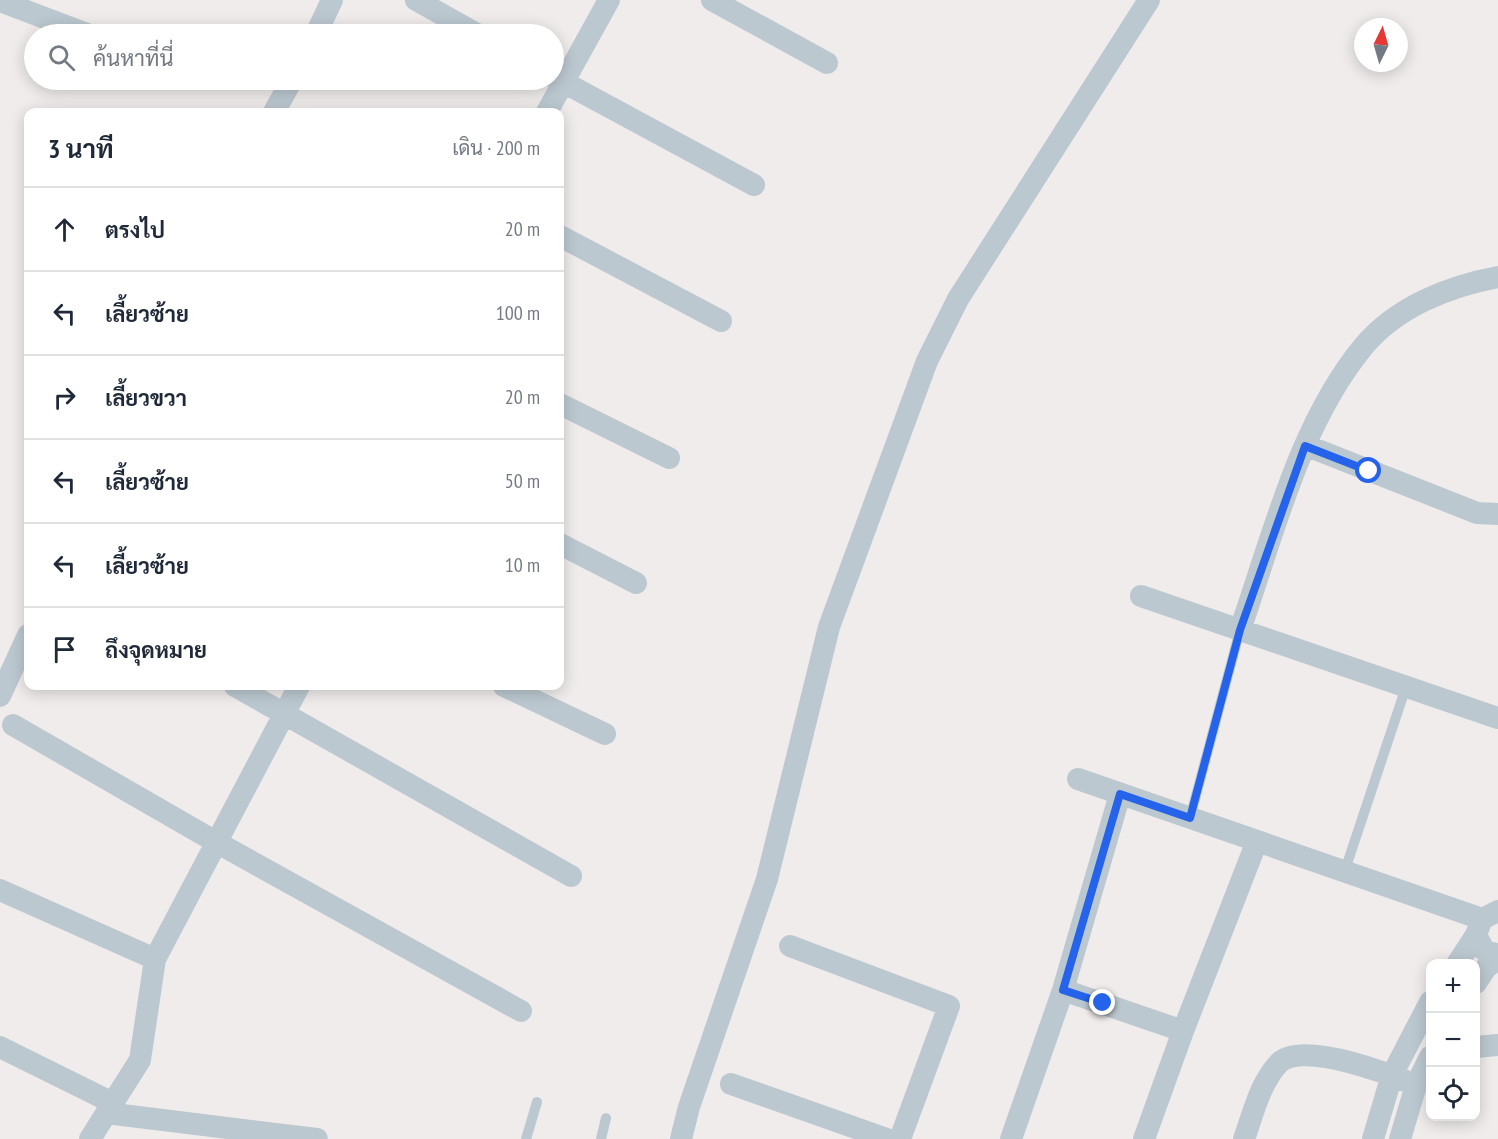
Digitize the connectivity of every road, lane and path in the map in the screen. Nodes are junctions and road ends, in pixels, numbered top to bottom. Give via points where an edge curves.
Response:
1 (332, 0) edge
2 (416, 0) edge
3 (609, 0) edge
4 (712, 0) edge
5 (1149, 0) edge
6 (0, 1) edge
7 (61, 24) edge
8 (321, 24) edge
9 (459, 24) edge
10 (827, 63) dead end
11 (564, 71) edge
12 (564, 83) edge
13 (286, 90) edge
14 (555, 90) edge
15 (276, 108) edge
16 (548, 108) edge
17 (754, 185) dead end
18 (564, 238) edge
19 (1498, 277) edge
20 (721, 321) dead end
21 (564, 406) edge
22 (1305, 446) junction
23 (669, 458) dead end
24 (1498, 514) edge
25 (564, 546) edge
26 (636, 583) dead end
27 (1141, 596) dead end
28 (1240, 630) junction
29 (24, 644) edge
30 (1406, 687) junction
31 (242, 690) edge
32 (297, 690) edge
33 (512, 690) edge
34 (0, 696) edge
35 (284, 715) junction
36 (1498, 718) edge
37 (13, 725) dead end
38 (605, 734) dead end
39 (1078, 779) dead end
40 (1120, 794) junction
41 (1190, 818) junction
42 (1257, 841) junction
43 (216, 842) junction
44 (1345, 870) junction
45 (571, 876) dead end
46 (0, 890) edge
47 (1485, 921) edge
48 (790, 946) dead end
49 (1498, 956) edge
50 (154, 958) junction
51 (1461, 959) edge
52 (1480, 977) edge
53 (1063, 990) junction
54 (521, 1011) dead end
55 (1428, 1013) edge
56 (1183, 1031) junction
57 (1423, 1035) edge
58 (1498, 1045) edge
59 (0, 1047) edge
60 (1480, 1047) edge
61 (1426, 1066) edge
62 (1392, 1075) junction
63 (731, 1084) dead end
64 (1416, 1085) junction
65 (537, 1102) dead end
66 (110, 1108) junction
67 (606, 1118) dead end
68 (90, 1139) edge
69 (317, 1139) edge
70 (526, 1139) edge
71 (601, 1139) edge
72 (681, 1139) edge
73 (887, 1139) edge
74 (900, 1139) edge
75 (1011, 1139) edge
76 (1144, 1139) edge
77 (1244, 1139) edge
78 (1373, 1139) edge
79 (1400, 1139) edge

1 - 8 street
2 - 9 street
3 - 11 street
4 - 10 street
5 - 72 street via 958,299 927,361 829,627 767,879
6 - 7 street
12 - 17 street
13 - 15 street
14 - 16 street
18 - 20 street
19 - 22 street via 1459,284 1402,313 1364,346 1319,415
21 - 23 street
22 - 24 street via 1477,513
22 - 28 street
25 - 26 street
27 - 28 street
28 - 30 street
28 - 41 lane
29 - 34 street
30 - 36 street
30 - 44 lane
31 - 35 street
32 - 35 street
33 - 38 street
35 - 43 street
35 - 45 street
37 - 43 street
39 - 40 street
40 - 41 street
40 - 53 street
41 - 42 street
42 - 44 street
42 - 56 street
43 - 50 street
43 - 54 street
44 - 47 street
46 - 50 street
47 - 49 street via 1479,943
47 - 51 street
48 - 74 street via 949,1006
49 - 52 street
50 - 66 street via 140,1060
53 - 56 street
53 - 75 street
55 - 57 street
56 - 76 street
57 - 62 street
58 - 60 street
59 - 66 street
61 - 64 street
62 - 64 street
62 - 77 street via 1325,1057 1296,1054 1280,1062 1265,1083
62 - 78 street
63 - 73 street
64 - 79 street
65 - 70 lane
66 - 68 street
66 - 69 street
67 - 71 lane

